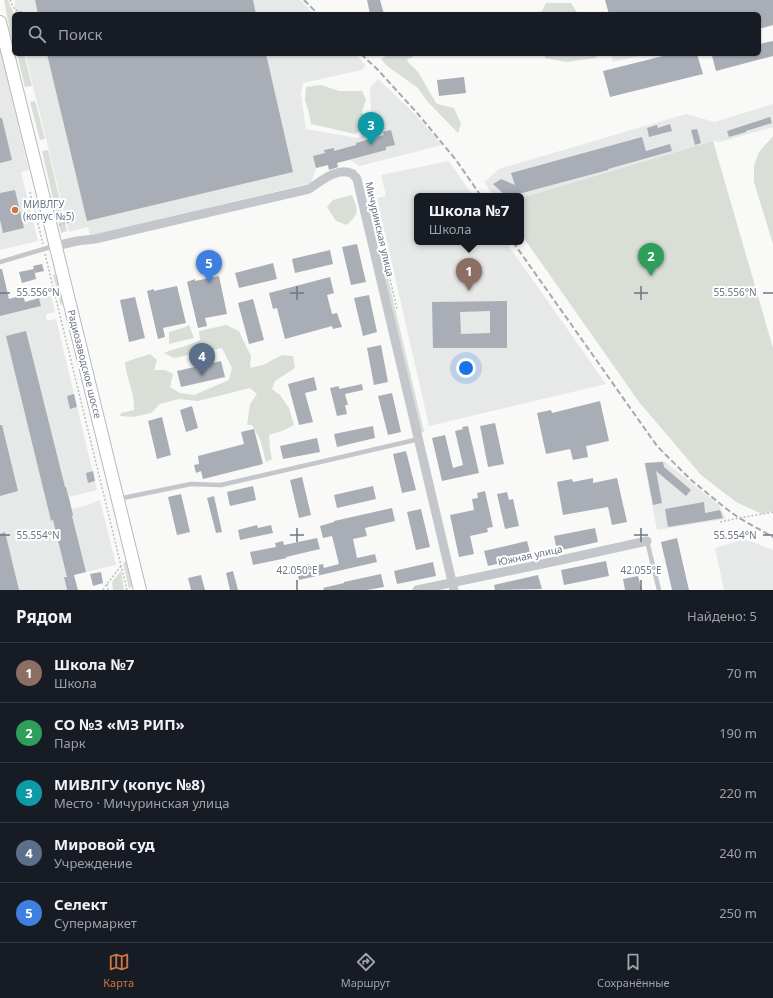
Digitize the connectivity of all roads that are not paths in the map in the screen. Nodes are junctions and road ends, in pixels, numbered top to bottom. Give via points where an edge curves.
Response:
1 (0, 22) edge
2 (50, 248) junction
3 (0, 262) edge
4 (419, 439) junction
5 (118, 499) junction
6 (646, 541) joint
7 (453, 586) edge
8 (140, 590) edge
9 (417, 590) edge
10 (659, 590) edge

1 - 2 street, Радиозаводское шоссе
2 - 3 lane
2 - 4 street, Мичуринская улица via 309,189 330,175 344,172 353,174 357,179
2 - 5 street, Радиозаводское шоссе
4 - 5 lane via 221,485 191,484
4 - 7 street, Мичуринская улица
5 - 8 street, Радиозаводское шоссе
6 - 7 street, Южная улица
6 - 10 lane
7 - 9 street, Южная улица

